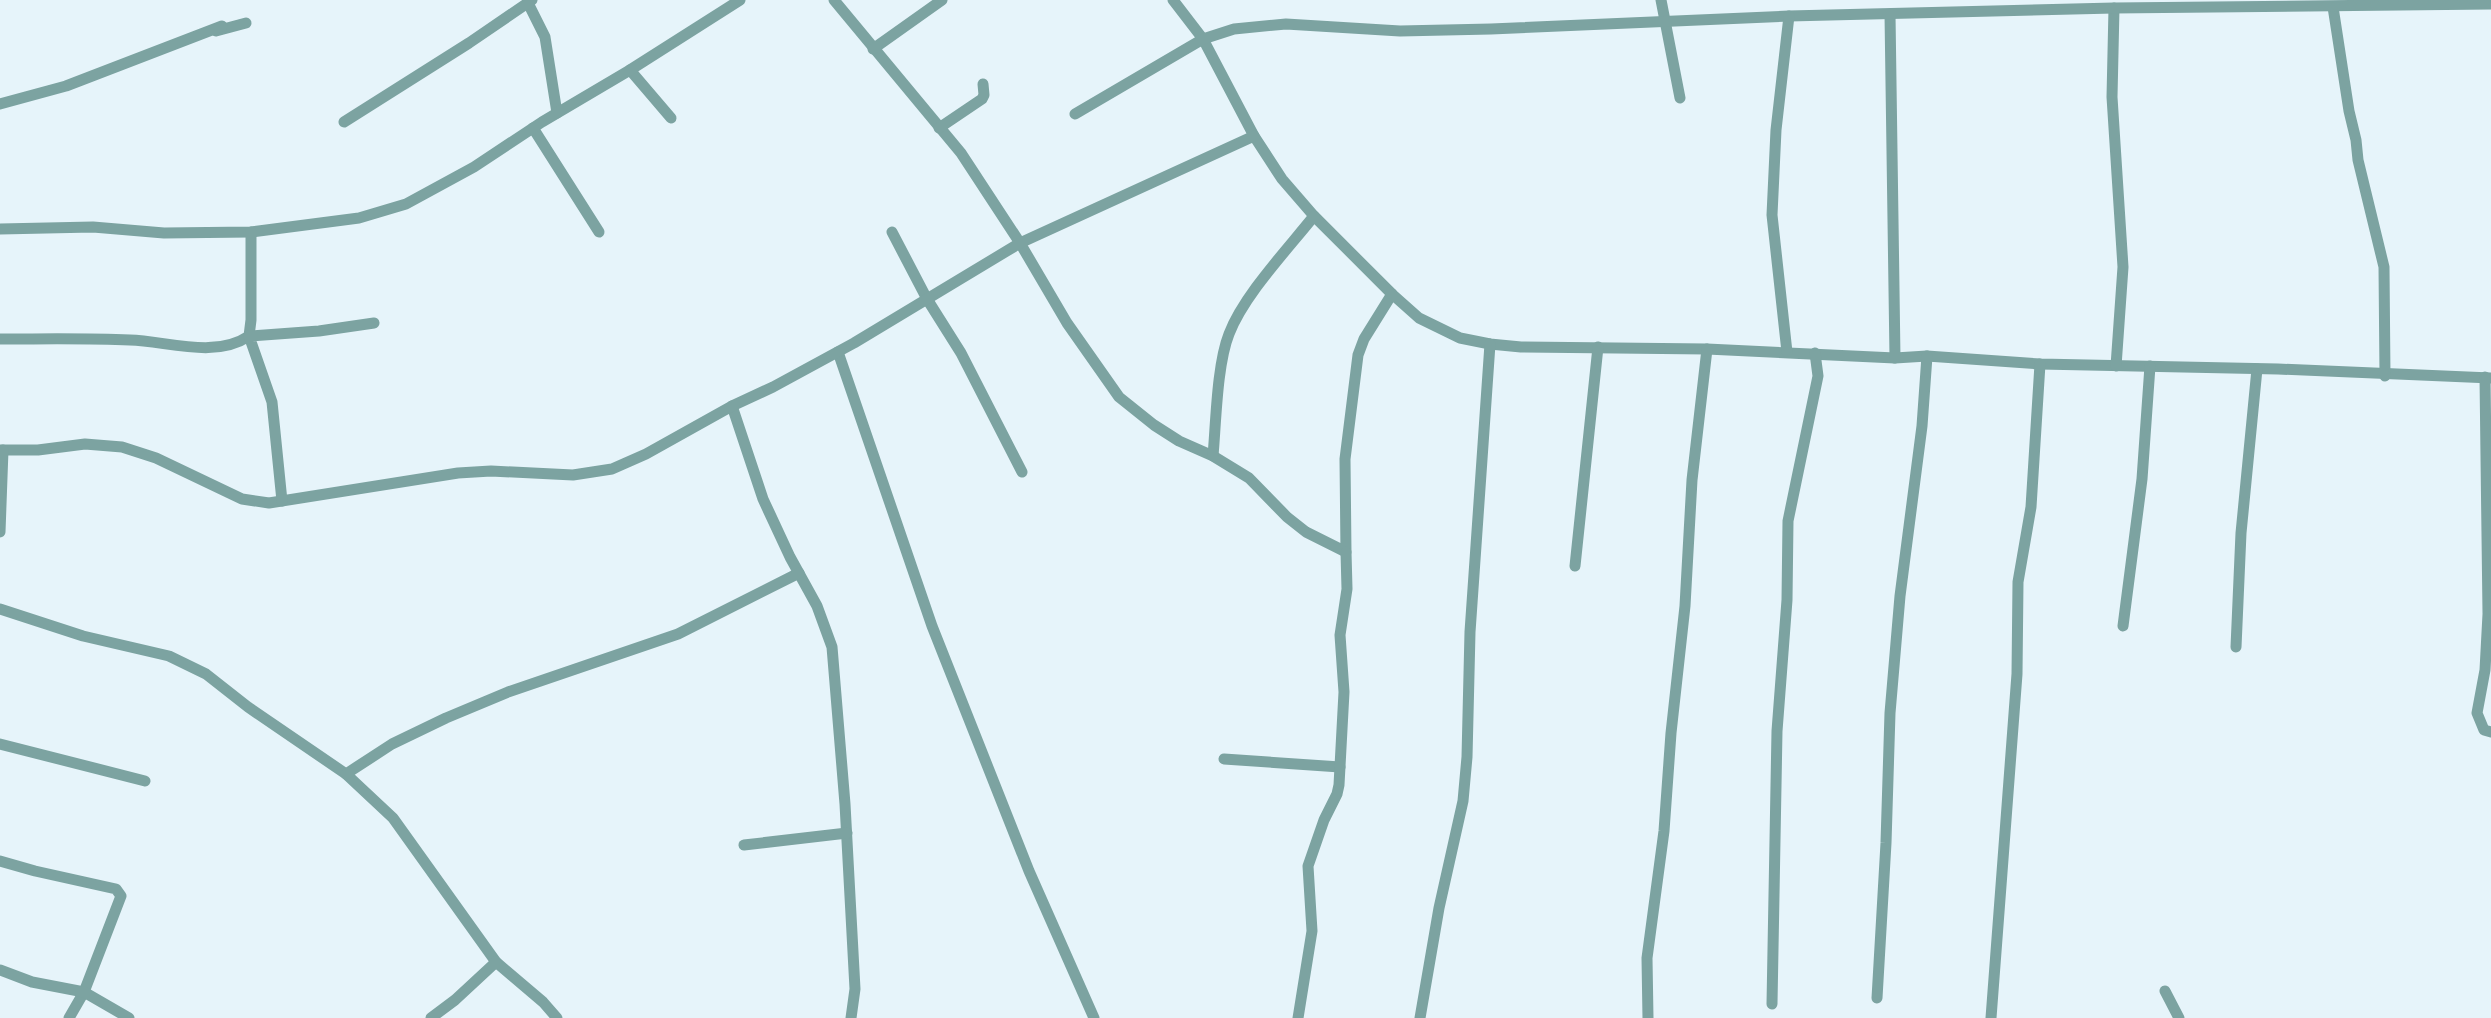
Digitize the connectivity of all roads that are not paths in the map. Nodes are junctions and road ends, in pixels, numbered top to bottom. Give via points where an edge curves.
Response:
1 (740, 0) edge
2 (834, 0) edge
3 (942, 0) edge
4 (1173, 0) edge
5 (1661, 0) edge
6 (530, 1) edge
7 (2491, 4) edge
8 (2333, 7) junction
9 (2114, 8) junction
10 (1890, 14) junction
11 (1789, 16) junction
12 (1665, 21) junction
13 (246, 23) dead end
14 (222, 26) dead end
15 (199, 35) junction
16 (1202, 39) junction
17 (873, 50) junction
18 (630, 70) junction
19 (983, 84) dead end
20 (1680, 98) dead end
21 (0, 104) edge
22 (557, 113) junction
23 (1075, 114) dead end
24 (671, 118) dead end
25 (344, 122) dead end
26 (533, 128) junction
27 (939, 128) junction
28 (1254, 136) junction
29 (1314, 216) junction
30 (0, 229) edge
31 (251, 232) junction
32 (599, 232) dead end
33 (892, 232) dead end
34 (1020, 243) junction
35 (1392, 294) junction
36 (374, 323) dead end
37 (249, 336) junction
38 (0, 339) edge
39 (1490, 344) junction
40 (1598, 347) junction
41 (1707, 349) junction
42 (838, 352) junction
43 (1787, 352) junction
44 (1815, 353) junction
45 (1927, 356) junction
46 (1895, 358) junction
47 (2040, 364) junction
48 (2116, 366) junction
49 (2150, 366) junction
50 (2257, 369) junction
51 (2385, 376) dead end
52 (2488, 378) edge
53 (732, 406) junction
54 (1, 450) edge
55 (1213, 456) junction
56 (1022, 472) dead end
57 (282, 501) junction
58 (0, 532) edge
59 (1346, 552) junction
60 (1575, 566) dead end
61 (799, 573) junction
62 (0, 610) edge
63 (2123, 626) dead end
64 (2236, 647) dead end
65 (2491, 732) edge
66 (0, 744) edge
67 (1224, 759) dead end
68 (1340, 767) junction
69 (346, 774) junction
70 (145, 781) dead end
71 (847, 833) junction
72 (744, 845) dead end
73 (0, 861) edge
74 (496, 962) junction
75 (0, 970) edge
76 (2165, 991) dead end
77 (84, 992) junction
78 (1877, 998) dead end
79 (1772, 1004) dead end
80 (68, 1018) edge
81 (129, 1018) edge
82 (431, 1018) edge
83 (557, 1018) edge
84 (851, 1018) edge
85 (1094, 1018) edge
86 (1298, 1018) edge
87 (1420, 1018) edge
88 (1648, 1018) edge
89 (1991, 1018) edge
90 (2179, 1018) edge

1 - 18 street
2 - 17 street
3 - 17 street
4 - 16 street
5 - 12 street
6 - 22 street via 545,37
6 - 25 street
7 - 8 street
8 - 9 street
8 - 51 street via 2358,160 2384,267
9 - 10 street
9 - 48 street via 2112,97 2123,267
10 - 11 street
10 - 46 street
11 - 12 street
11 - 43 street via 1776,130 1772,215
12 - 16 street via 1400,31 1286,24 1234,29
12 - 20 street
13 - 15 street
14 - 15 street
15 - 21 street via 66,86
16 - 23 street
16 - 28 street
17 - 27 street
18 - 22 street
18 - 24 street
19 - 27 street via 982,99
22 - 26 street
26 - 31 street via 474,167 406,204 359,218
26 - 32 street
27 - 34 street via 961,154
28 - 29 street via 1282,179
28 - 34 street
29 - 35 street
29 - 55 street via 1241,307 1228,335
30 - 31 street via 94,227 164,233
31 - 37 street
33 - 56 street via 926,299 961,353
34 - 42 street
34 - 55 street via 1067,322 1119,397 1154,425
35 - 39 street via 1419,318 1437,328 1460,338
35 - 59 street via 1364,339 1358,356 1345,459
36 - 37 street
37 - 38 street via 238,343 206,348 131,340
37 - 57 street via 272,402
39 - 40 street
39 - 87 street via 1470,632 1463,801 1439,908
40 - 41 street
40 - 60 street
41 - 43 street
41 - 88 street via 1692,480 1685,606 1664,831 1647,958
42 - 53 street
42 - 85 street via 932,626 1029,871
43 - 44 street
44 - 46 street
44 - 79 street via 1818,376 1788,520 1788,600 1777,730
45 - 46 street
45 - 47 street
45 - 78 street via 1890,713
47 - 48 street
47 - 89 street via 2031,507 2018,582 2016,674
48 - 49 street
49 - 50 street
49 - 63 street via 2142,479
50 - 52 street
50 - 64 street via 2241,533
52 - 65 street via 2488,614 2485,670 2477,713 2484,730
53 - 57 street via 646,454 612,469 574,475 491,471 458,473
53 - 61 street via 764,499
54 - 57 street via 38,450 85,444 122,447 156,458 242,498 270,503
54 - 58 street
55 - 59 street via 1248,478 1287,518 1306,532
59 - 68 street via 1347,589 1340,635 1344,692
61 - 69 street via 678,634 508,692 446,718 392,744
61 - 71 street via 817,606 832,648
62 - 69 street via 83,636 169,656 206,674
66 - 70 street
67 - 68 street
68 - 86 street via 1337,794 1308,866 1312,931
69 - 74 street via 394,818
71 - 72 street
71 - 84 street via 855,989
73 - 77 street via 116,889 121,896
74 - 82 street
74 - 83 street
75 - 77 street via 32,982
76 - 90 street
77 - 80 street
77 - 81 street

